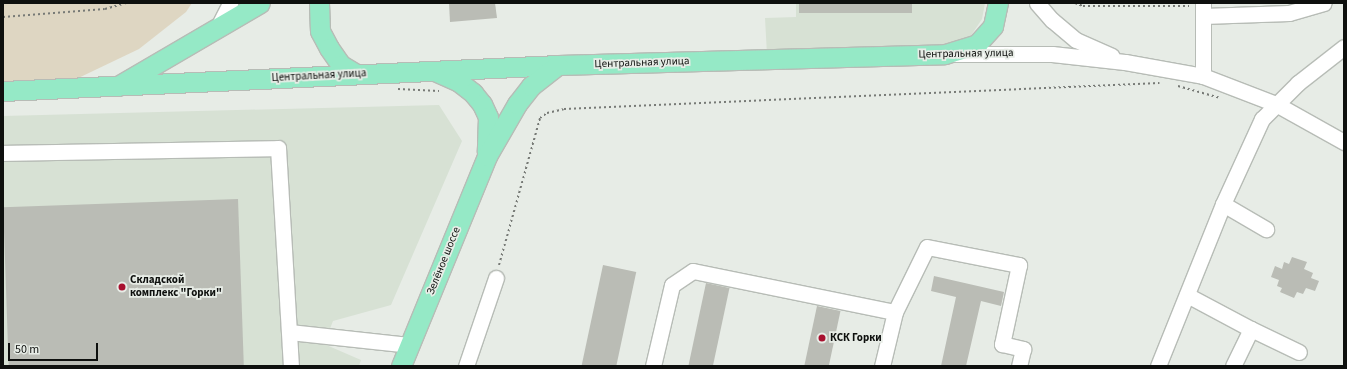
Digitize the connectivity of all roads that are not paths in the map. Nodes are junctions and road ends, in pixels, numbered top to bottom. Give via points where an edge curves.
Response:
1 (230, 3) edge
2 (260, 3) edge
3 (318, 3) edge
4 (998, 3) edge
5 (1037, 3) edge
6 (1324, 3) edge
7 (1203, 8) edge
8 (218, 28) junction
9 (1344, 47) edge
10 (945, 54) junction
11 (1125, 62) junction
12 (558, 65) junction
13 (434, 71) junction
14 (356, 74) junction
15 (1203, 76) junction
16 (115, 87) junction
17 (3, 90) edge
18 (1276, 104) junction
19 (1344, 142) edge
20 (3, 153) edge
21 (487, 156) junction
22 (1223, 204) junction
23 (1266, 229) dead end
24 (496, 278) road end
25 (1187, 295) junction
26 (895, 312) junction
27 (1251, 329) junction
28 (290, 332) junction
29 (410, 345) junction
30 (1299, 352) dead end
31 (291, 366) edge
32 (401, 366) edge
33 (466, 366) edge
34 (653, 366) edge
35 (882, 366) edge
36 (1019, 366) edge
37 (1158, 366) edge
38 (1233, 366) edge

1 - 8 street
2 - 8 main road
3 - 14 main road via 320,31 329,48 341,65
4 - 10 main road via 993,26 977,44
5 - 11 street via 1052,20 1076,40
6 - 7 street via 1289,13
7 - 15 street
8 - 16 main road
9 - 18 street
10 - 11 street, Центральная улица via 1052,54
10 - 12 main road, Центральная улица
11 - 15 street, Центральная улица
12 - 13 main road, Центральная улица
12 - 21 main road via 531,86 517,104
13 - 14 main road, Центральная улица
13 - 21 main road via 459,82 482,104 488,117
14 - 16 main road, Центральная улица
15 - 18 street, Центральная улица
16 - 17 main road, Центральная улица
18 - 19 street, Центральная улица
18 - 22 street via 1262,119
20 - 28 street via 278,148
21 - 29 main road, Зелёное шоссе
22 - 23 street
22 - 25 street
24 - 33 street
25 - 27 street
25 - 37 street
26 - 34 street via 693,271 672,285
26 - 35 street
26 - 36 street via 927,247 1019,265 1002,344 1023,349
27 - 30 street
27 - 38 street
28 - 29 street
28 - 31 street
29 - 32 main road, Зелёное шоссе

